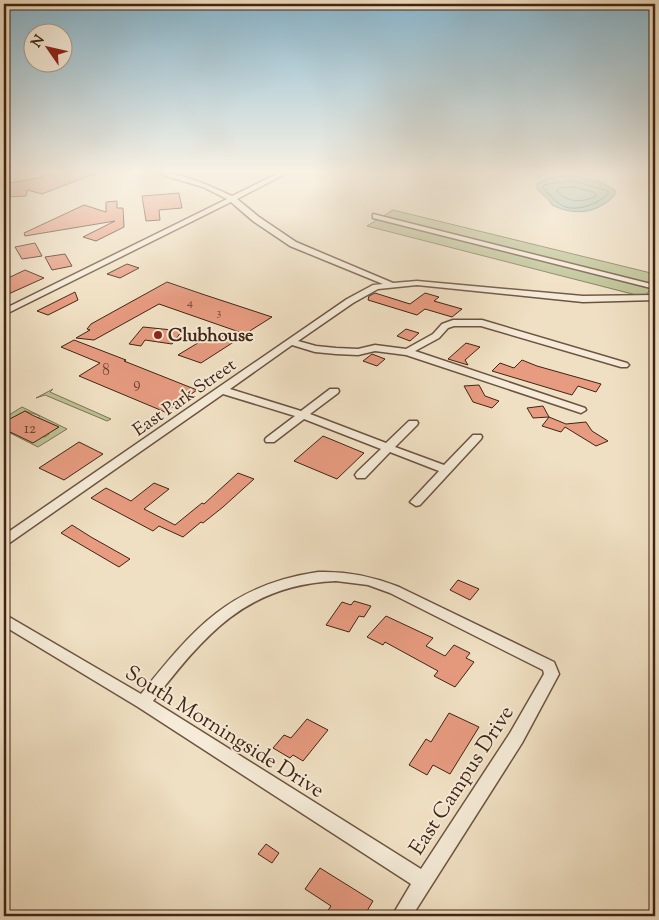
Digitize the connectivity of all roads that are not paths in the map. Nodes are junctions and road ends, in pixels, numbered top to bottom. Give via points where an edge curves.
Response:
1 (197, 215) edge
2 (252, 215) edge
3 (376, 216) dead end
4 (390, 284) junction
5 (655, 286) edge
6 (655, 298) edge
7 (4, 312) edge
8 (291, 342) junction
9 (407, 352) junction
10 (624, 365) dead end
11 (222, 390) junction
12 (334, 391) dead end
13 (581, 410) dead end
14 (302, 415) junction
15 (413, 423) dead end
16 (477, 437) dead end
17 (270, 440) dead end
18 (387, 449) junction
19 (446, 470) junction
20 (360, 475) dead end
21 (416, 502) dead end
22 (4, 541) edge
23 (4, 618) edge
24 (143, 703) junction
25 (422, 881) junction
26 (401, 916) edge

1 - 7 street
2 - 4 street via 293,244
3 - 5 street
4 - 6 street, East Park Street via 430,283 583,299
4 - 8 street, East Park Street via 362,294
8 - 9 street via 315,350 336,352 375,348
8 - 11 street, East Park Street
9 - 10 street via 436,336 445,326 482,323
9 - 13 street
11 - 14 street
11 - 22 street, East Park Street
12 - 14 street
14 - 17 street
14 - 18 street
15 - 18 street
16 - 19 street
18 - 19 street
18 - 20 street
19 - 21 street
23 - 24 street, South Morningside Drive
24 - 25 street, South Morningside Drive
24 - 25 street, East Campus Drive via 186,649 235,606 273,587 324,577 369,581 549,666 552,674 516,738
25 - 26 street, East Campus Drive

